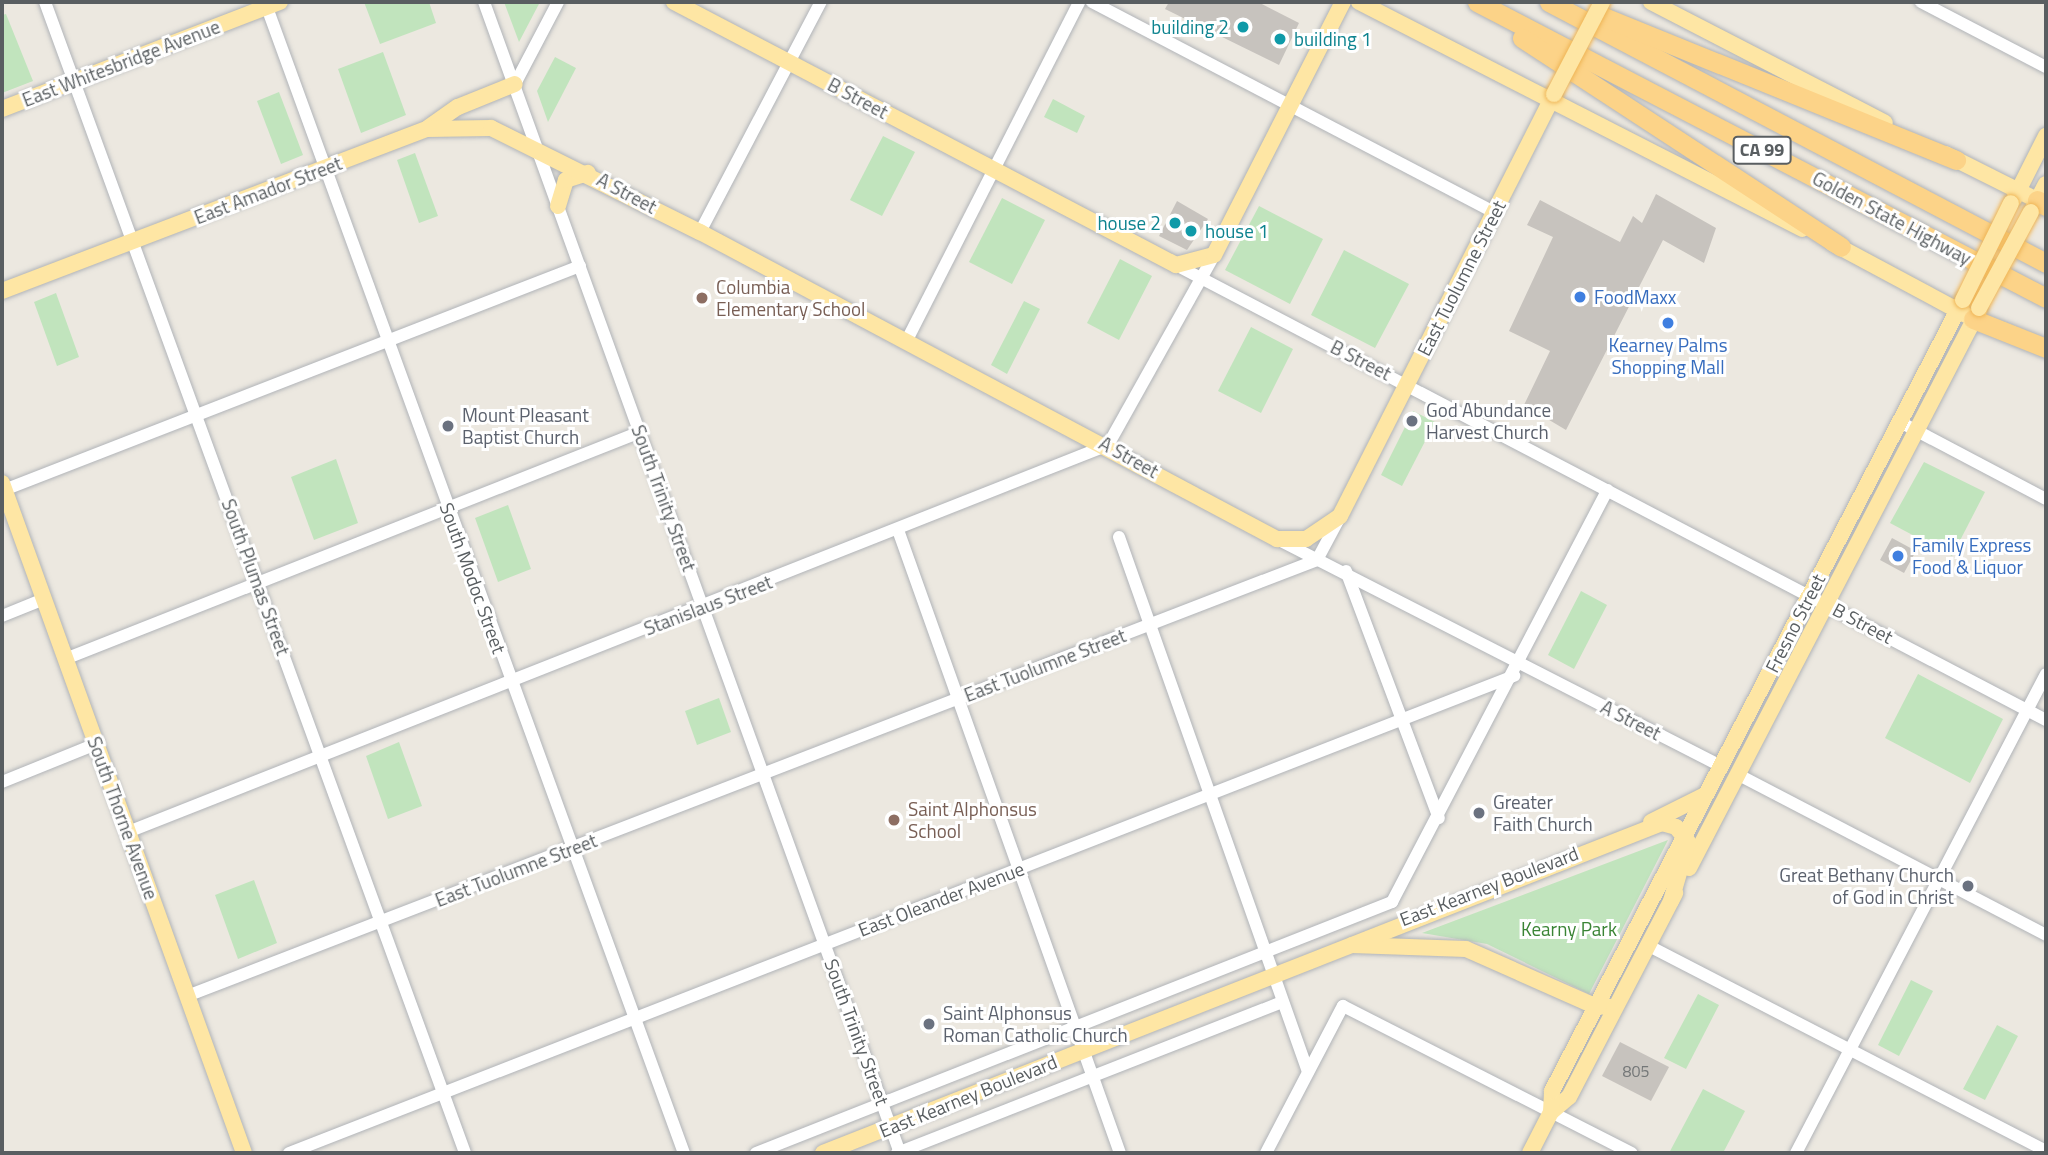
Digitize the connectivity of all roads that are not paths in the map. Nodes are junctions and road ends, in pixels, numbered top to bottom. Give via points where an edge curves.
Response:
1 (45, 2) edge
2 (484, 2) edge
3 (558, 2) edge
4 (674, 2) edge
5 (821, 2) edge
6 (1079, 2) edge
7 (1092, 2) edge
8 (1343, 2) edge
9 (1359, 2) edge
10 (1465, 2) edge
11 (1477, 2) edge
12 (1549, 2) edge
13 (1570, 2) edge
14 (1602, 2) edge
15 (1651, 2) edge
16 (1922, 2) edge
17 (271, 3) edge
18 (790, 61) junction
19 (2046, 67) edge
20 (77, 80) junction
21 (515, 84) junction
22 (1552, 98) junction
23 (1289, 104) junction
24 (2, 110) edge
25 (427, 129) junction
26 (2046, 136) edge
27 (537, 147) junction
28 (1956, 160) junction
29 (325, 169) junction
30 (993, 171) junction
31 (589, 173) junction
32 (2015, 196) junction
33 (2040, 201) edge
34 (558, 206) junction
35 (1494, 212) junction
36 (700, 232) junction
37 (135, 242) junction
38 (1841, 247) junction
39 (1214, 254) junction
40 (2046, 263) edge
41 (1175, 265) junction
42 (580, 266) junction
43 (1200, 277) junction
44 (2, 290) edge
45 (2046, 298) edge
46 (1968, 309) junction
47 (386, 339) junction
48 (906, 342) junction
49 (2046, 348) edge
50 (1406, 383) junction
51 (196, 412) junction
52 (1900, 422) junction
53 (1917, 430) junction
54 (640, 432) junction
55 (1108, 445) junction
56 (3, 487) edge
57 (1607, 490) junction
58 (2046, 499) edge
59 (448, 510) junction
60 (1340, 516) junction
61 (898, 530) junction
62 (1119, 537) dead end
63 (1277, 539) junction
64 (1317, 560) junction
65 (1346, 571) junction
66 (258, 584) junction
67 (1809, 595) junction
68 (44, 599) junction
69 (1826, 603) junction
70 (703, 607) junction
71 (2, 615) edge
72 (1150, 624) junction
73 (65, 659) junction
74 (1520, 663) junction
75 (2046, 674) edge
76 (1514, 676) junction
77 (511, 682) junction
78 (958, 699) junction
79 (2028, 710) junction
80 (1399, 719) junction
81 (2046, 720) edge
82 (96, 744) junction
83 (321, 756) junction
84 (1721, 766) junction
85 (764, 774) junction
86 (1737, 774) junction
87 (2, 782) edge
88 (1708, 793) junction
89 (1209, 794) junction
90 (1439, 818) junction
91 (128, 832) junction
92 (1685, 834) junction
93 (1616, 837) junction
94 (572, 848) junction
95 (1018, 869) junction
96 (1938, 881) junction
97 (1671, 901) junction
98 (381, 922) junction
99 (2046, 935) edge
100 (825, 944) junction
101 (1346, 946) junction
102 (1648, 946) junction
103 (1265, 953) junction
104 (1273, 976) junction
105 (187, 996) junction
106 (1620, 1001) junction
107 (1282, 1002) junction
108 (1597, 1007) junction
109 (635, 1018) junction
110 (1075, 1028) junction
111 (1083, 1051) junction
112 (1850, 1051) junction
113 (1308, 1072) junction
114 (1092, 1076) junction
115 (443, 1093) junction
116 (883, 1103) junction
117 (1551, 1112) junction
118 (891, 1127) junction
119 (2046, 1151) edge
120 (244, 1153) edge
121 (289, 1153) edge
122 (465, 1153) edge
123 (684, 1153) edge
124 (756, 1153) edge
125 (823, 1153) edge
126 (899, 1153) edge
127 (1120, 1153) edge
128 (1266, 1153) edge
129 (1531, 1153) edge
130 (1632, 1153) edge
131 (1796, 1153) edge

1 - 20 street, South Plumas Street
2 - 21 street, South Trinity Street
3 - 21 street
4 - 18 main road, B Street
5 - 18 street
6 - 30 street
7 - 23 street
8 - 23 main road
9 - 22 main road
10 - 38 highway
11 - 45 highway, Golden State Highway / CA 99
12 - 40 highway, Golden State Highway / CA 99
13 - 28 highway via 1708,64
14 - 22 main road, East Tuolumne Street, bridge
15 - 28 main road
16 - 19 street
17 - 20 main road, East Whitesbridge Avenue
17 - 29 street, South Modoc Street
18 - 30 main road, B Street
18 - 36 street
20 - 24 main road, East Whitesbridge Avenue
20 - 37 street, South Plumas Street
21 - 25 main road via 458,107
21 - 27 street, South Trinity Street
22 - 35 main road, East Tuolumne Street
22 - 38 main road
23 - 35 street
23 - 39 main road
25 - 27 main road, East Amador Street via 491,128
25 - 29 main road, East Amador Street
26 - 32 main road, Fresno Street
27 - 31 main road, A Street
27 - 34 street, South Trinity Street
28 - 32 main road
29 - 37 main road, East Amador Street
29 - 47 street, South Modoc Street
30 - 41 main road, B Street
30 - 48 street
31 - 34 main road via 566,180
31 - 36 main road, A Street
32 - 33 main road
32 - 46 main road, Fresno Street, bridge
33 - 46 main road, Fresno Street, bridge
34 - 42 street, South Trinity Street
35 - 50 main road, East Tuolumne Street
36 - 48 main road, A Street
37 - 44 main road, East Amador Street
37 - 51 street, South Plumas Street
38 - 46 main road
39 - 41 main road
39 - 43 street
41 - 43 street, B Street
42 - 47 street
42 - 54 street, South Trinity Street
43 - 50 street, B Street
43 - 55 street
46 - 49 highway
46 - 52 main road, Fresno Street
46 - 53 main road, Fresno Street
47 - 51 street
47 - 59 street, South Modoc Street
48 - 55 main road, A Street
50 - 57 street, B Street
50 - 60 main road, East Tuolumne Street
51 - 56 street
51 - 66 street, South Plumas Street
52 - 53 street
52 - 67 main road, Fresno Street
53 - 58 street
53 - 69 main road, Fresno Street
54 - 59 street
54 - 70 street, South Trinity Street
55 - 61 street, Stanislaus Street
55 - 63 main road, A Street
56 - 68 main road, South Thorne Avenue
57 - 67 street, B Street
57 - 74 street, East Kearney Boulevard
59 - 66 street
59 - 77 street, South Modoc Street
60 - 63 main road via 1306,539
60 - 64 street, East Tuolumne Street
61 - 70 street, Stanislaus Street
61 - 78 street
62 - 72 street
63 - 64 street, A Street
64 - 65 street, A Street
64 - 72 street, East Tuolumne Street
65 - 74 street, A Street
65 - 80 street
66 - 73 street
66 - 83 street, South Plumas Street
67 - 69 street, B Street
67 - 84 main road, Fresno Street
68 - 71 street
68 - 73 main road, South Thorne Avenue
69 - 79 street, B Street
69 - 86 main road, Fresno Street
70 - 77 street, Stanislaus Street
70 - 85 street, South Trinity Street
72 - 78 street, East Tuolumne Street
72 - 89 street
73 - 82 main road, South Thorne Avenue
74 - 76 street, East Kearney Boulevard
74 - 84 street, A Street
75 - 79 street
76 - 80 street, East Oleander Avenue
76 - 90 street, East Kearney Boulevard
77 - 83 street, Stanislaus Street
77 - 94 street, South Modoc Street
78 - 85 street, East Tuolumne Street
78 - 95 street
79 - 81 street, B Street
79 - 96 street
80 - 89 street, East Oleander Avenue
80 - 90 street
82 - 87 street
82 - 91 main road, South Thorne Avenue
83 - 91 street, Stanislaus Street
83 - 98 street, South Plumas Street
84 - 88 main road, Fresno Street
85 - 94 street, East Tuolumne Street
85 - 100 street, South Trinity Street
86 - 96 street
86 - 97 main road, Fresno Street
88 - 92 main road, Fresno Street
88 - 93 main road
89 - 95 street, East Oleander Avenue
89 - 103 street
90 - 103 street, East Kearney Boulevard via 1409,878 1384,906
91 - 105 main road, South Thorne Avenue
92 - 93 main road, East Kearney Boulevard via 1662,823
92 - 97 main road via 1688,850
92 - 108 main road, Fresno Street
93 - 101 main road, East Kearney Boulevard
94 - 98 street, East Tuolumne Street
94 - 109 street, South Modoc Street
95 - 100 street, East Oleander Avenue
95 - 110 street
96 - 99 street
96 - 112 street
97 - 102 main road, Fresno Street
98 - 105 street, East Tuolumne Street
98 - 115 street, South Plumas Street
100 - 109 street, East Oleander Avenue
100 - 116 street, South Trinity Street
101 - 104 main road, East Kearney Boulevard
101 - 108 main road, East Kearney Boulevard via 1466,949
102 - 106 main road, Fresno Street
102 - 112 street
103 - 104 street
103 - 110 street, East Kearney Boulevard
104 - 107 street
104 - 111 main road, East Kearney Boulevard
105 - 120 main road, South Thorne Avenue
106 - 108 main road
106 - 117 main road, Fresno Street via 1569,1097
107 - 113 street
107 - 114 street, East Kearney Boulevard
108 - 117 main road, Fresno Street via 1552,1091
109 - 115 street, East Oleander Avenue
109 - 123 street, South Modoc Street
110 - 111 street
110 - 116 street, East Kearney Boulevard
111 - 114 street
111 - 118 main road, East Kearney Boulevard
112 - 119 street
112 - 131 street
113 - 117 street via 1343,1006
113 - 128 street
114 - 126 street, East Kearney Boulevard
114 - 127 street
115 - 121 street, East Oleander Avenue
115 - 122 street, South Plumas Street
116 - 118 street, South Trinity Street
116 - 124 street, East Kearney Boulevard
117 - 129 main road, Fresno Street
117 - 130 street
118 - 125 main road, East Kearney Boulevard
118 - 126 street, South Trinity Street

